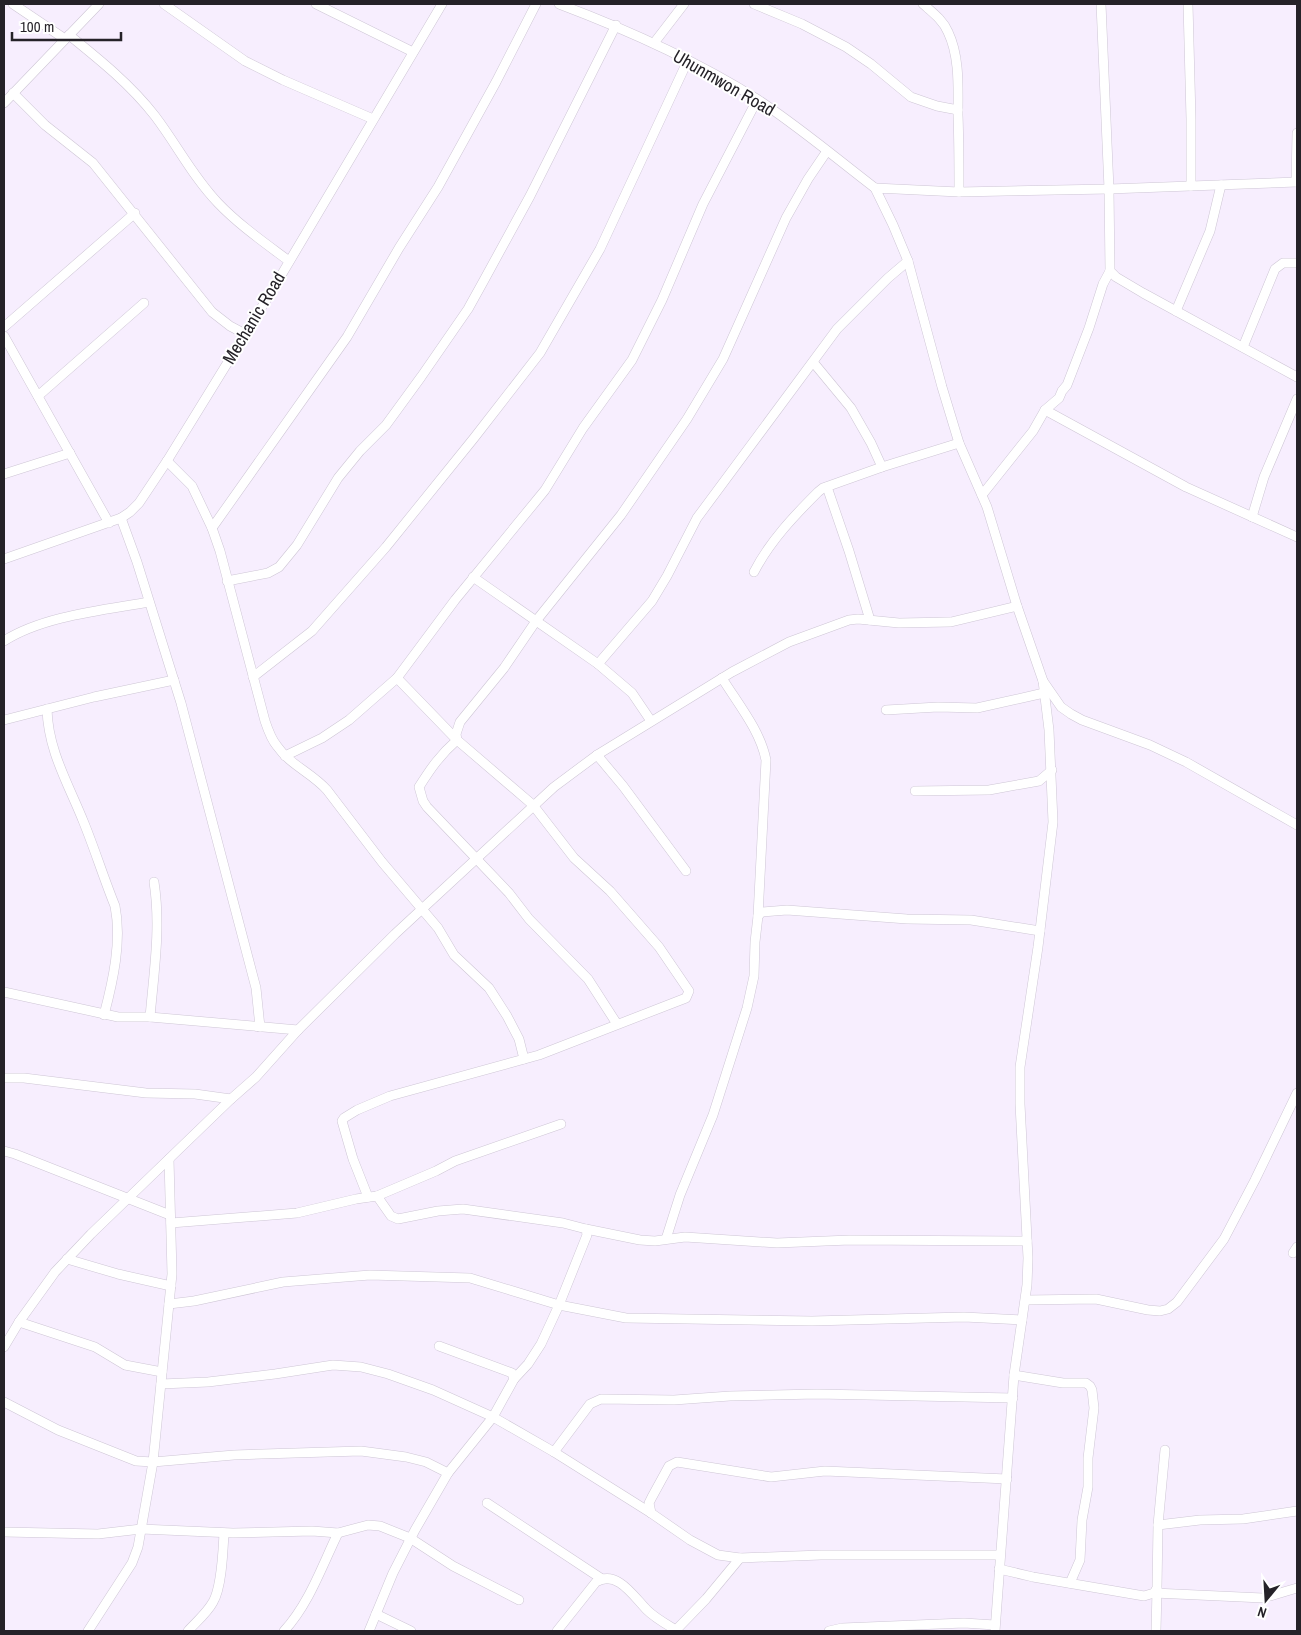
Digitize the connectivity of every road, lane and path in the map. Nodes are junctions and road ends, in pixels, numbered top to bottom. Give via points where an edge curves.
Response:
1 (13, 4) edge
2 (99, 4) edge
3 (164, 4) edge
4 (316, 4) edge
5 (442, 4) edge
6 (536, 4) edge
7 (559, 4) edge
8 (684, 4) edge
9 (754, 4) edge
10 (923, 4) edge
11 (1101, 4) edge
12 (1188, 4) edge
13 (616, 25) junction
14 (67, 37) junction
15 (654, 43) junction
16 (413, 52) junction
17 (688, 60) junction
18 (8, 97) edge
19 (757, 100) junction
20 (958, 110) junction
21 (373, 119) junction
22 (1297, 133) edge
23 (827, 151) junction
24 (1296, 182) edge
25 (1221, 185) junction
26 (1190, 186) junction
27 (875, 188) junction
28 (1109, 190) junction
29 (959, 192) junction
30 (135, 213) junction
31 (289, 261) junction
32 (908, 261) junction
33 (1297, 262) edge
34 (1110, 270) junction
35 (144, 303) dead end
36 (1176, 311) junction
37 (4, 328) edge
38 (245, 334) junction
39 (4, 336) edge
40 (1243, 347) junction
41 (813, 362) junction
42 (1297, 376) edge
43 (38, 396) junction
44 (1297, 399) edge
45 (1045, 410) junction
46 (959, 443) junction
47 (70, 453) junction
48 (167, 461) junction
49 (882, 467) junction
50 (4, 474) edge
51 (827, 487) junction
52 (982, 495) junction
53 (1252, 517) junction
54 (121, 518) junction
55 (109, 523) junction
56 (212, 528) junction
57 (1297, 537) edge
58 (4, 559) edge
59 (754, 572) dead end
60 (474, 577) junction
61 (227, 581) junction
62 (149, 602) junction
63 (1017, 606) junction
64 (870, 620) junction
65 (536, 621) junction
66 (4, 641) edge
67 (598, 664) junction
68 (253, 677) junction
69 (397, 678) junction
70 (722, 678) junction
71 (174, 680) junction
72 (1043, 680) junction
73 (1044, 693) junction
74 (47, 709) junction
75 (886, 710) dead end
76 (4, 720) edge
77 (651, 721) junction
78 (457, 740) junction
79 (598, 755) junction
80 (285, 756) junction
81 (1052, 770) junction
82 (915, 790) dead end
83 (533, 806) junction
84 (1297, 825) edge
85 (477, 858) junction
86 (686, 871) dead end
87 (154, 882) dead end
88 (421, 910) junction
89 (758, 916) junction
90 (1040, 932) junction
91 (4, 992) edge
92 (104, 1015) junction
93 (150, 1017) junction
94 (617, 1024) junction
95 (260, 1027) junction
96 (298, 1030) junction
97 (524, 1059) junction
98 (4, 1078) edge
99 (1297, 1093) edge
100 (231, 1099) junction
101 (561, 1124) dead end
102 (4, 1151) edge
103 (169, 1159) junction
104 (372, 1197) junction
105 (129, 1198) junction
106 (170, 1219) junction
107 (586, 1229) junction
108 (666, 1239) junction
109 (1027, 1241) junction
110 (67, 1259) junction
111 (171, 1286) junction
112 (1026, 1300) junction
113 (169, 1304) junction
114 (559, 1305) junction
115 (1022, 1320) junction
116 (19, 1322) junction
117 (439, 1346) dead end
118 (4, 1348) edge
119 (162, 1372) junction
120 (1014, 1375) junction
121 (514, 1379) junction
122 (161, 1384) junction
123 (1013, 1398) junction
124 (4, 1402) edge
125 (492, 1417) junction
126 (1165, 1450) dead end
127 (554, 1452) junction
128 (153, 1462) junction
129 (448, 1473) junction
130 (1007, 1479) junction
131 (487, 1503) dead end
132 (1297, 1511) edge
133 (650, 1513) junction
134 (1158, 1525) junction
135 (141, 1529) junction
136 (4, 1532) edge
137 (224, 1533) junction
138 (338, 1533) junction
139 (410, 1538) junction
140 (1000, 1556) junction
141 (740, 1558) junction
142 (999, 1569) junction
143 (602, 1579) junction
144 (1070, 1584) junction
145 (1297, 1588) edge
146 (1156, 1591) junction
147 (519, 1600) dead end
148 (376, 1614) junction
149 (995, 1628) edge
150 (88, 1631) edge
151 (188, 1631) edge
152 (284, 1631) edge
153 (368, 1631) edge
154 (411, 1631) edge
155 (556, 1631) edge
156 (676, 1631) edge
157 (829, 1631) edge
158 (1156, 1631) edge

1 - 14 street
2 - 14 street
3 - 21 street via 246,61
4 - 16 street
5 - 16 street, Mechanic Road
6 - 56 street via 442,179 347,337
7 - 13 street, Uhunmwon Road
8 - 15 street
9 - 20 street via 846,47 911,97
10 - 20 street via 942,22 953,43
11 - 28 street
12 - 26 street via 1192,119
13 - 15 street, Uhunmwon Road
13 - 61 street via 483,282 422,377 386,425 338,478 297,545 279,567 268,573
14 - 18 street
14 - 31 street via 125,82 155,116 218,204
15 - 17 street, Uhunmwon Road
16 - 21 street, Mechanic Road
17 - 19 street, Uhunmwon Road
17 - 68 street via 600,249 540,353 386,547 312,631
18 - 30 street via 93,163
19 - 23 street, Uhunmwon Road
19 - 60 street via 707,197 632,360 583,428 545,490
20 - 29 street
21 - 31 street, Mechanic Road
22 - 24 street
23 - 27 street, Uhunmwon Road
23 - 65 street via 786,218 726,353 696,404 621,515
24 - 25 street
25 - 26 street
25 - 36 street via 1210,231
26 - 28 street
27 - 29 street
27 - 32 street
28 - 29 street
28 - 34 street
30 - 37 street
30 - 38 street via 212,312
31 - 38 street, Mechanic Road
32 - 41 street via 843,323
32 - 46 street
33 - 40 street via 1282,263 1274,269
34 - 36 street via 1116,277
34 - 45 street via 1067,385 1059,398
35 - 43 street
36 - 40 street
38 - 48 street, Mechanic Road
39 - 43 street
40 - 42 street
41 - 49 street via 851,408
41 - 67 street via 697,518 652,601
43 - 47 street
44 - 53 street via 1264,477
45 - 52 street via 1033,431
45 - 53 street via 1186,487
46 - 49 street
46 - 52 street
47 - 50 street
47 - 55 street
48 - 54 street, Mechanic Road via 139,503
48 - 56 street via 192,486
49 - 51 street
51 - 59 street via 818,492 780,532
51 - 64 street
52 - 63 street
53 - 57 street
54 - 55 street, Mechanic Road
54 - 62 street
55 - 58 street, Mechanic Road
56 - 61 street
60 - 65 street
60 - 69 street
61 - 68 street
62 - 66 street via 58,620 22,630
62 - 71 street
63 - 64 street via 951,622 914,624
63 - 72 street
64 - 70 street via 849,620 790,642
65 - 67 street
65 - 78 street via 504,668 460,722
67 - 77 street via 632,693
68 - 80 street via 270,735
69 - 78 street
69 - 80 street via 349,720
70 - 77 street
70 - 89 street via 756,732 766,760
71 - 74 street
71 - 95 street via 256,988
72 - 73 street
72 - 84 street via 1071,714 1177,758
73 - 75 street via 978,708 938,706
73 - 81 street
74 - 76 street
74 - 92 street via 50,742 115,906 116,961
77 - 79 street
78 - 83 street
78 - 85 street via 443,752 419,787 427,807
79 - 83 street
79 - 86 street
80 - 88 street via 327,790
81 - 82 street via 1032,783 989,790
81 - 90 street via 1053,822
83 - 85 street
83 - 94 street via 574,858 610,891 659,947 689,991 686,998
85 - 88 street
85 - 94 street via 528,919 588,979
87 - 93 street via 158,932
88 - 96 street
88 - 97 street via 438,928 454,955 489,988 519,1040
89 - 90 street via 769,910 787,910 907,919 962,919
89 - 108 street via 754,976 747,1008 713,1115 680,1195
90 - 109 street via 1020,1067
91 - 92 street
92 - 93 street
93 - 95 street
94 - 97 street
95 - 96 street
96 - 100 street via 256,1077
97 - 104 street via 390,1096 344,1118 342,1121 353,1159
98 - 100 street
99 - 112 street via 1224,1239 1177,1302 1168,1309 1148,1310 1096,1299
100 - 103 street
101 - 104 street via 455,1161
102 - 105 street
103 - 105 street
103 - 106 street
104 - 106 street via 297,1213
104 - 107 street via 398,1219 463,1208
105 - 106 street
105 - 110 street
106 - 111 street
107 - 108 street via 640,1240
107 - 114 street via 587,1235
108 - 109 street via 688,1237 777,1243
109 - 112 street
110 - 111 street
110 - 116 street
111 - 113 street
112 - 115 street
113 - 114 street via 283,1282 370,1275 470,1278
113 - 119 street
114 - 115 street via 626,1318 812,1321 964,1317
114 - 121 street via 535,1355
115 - 120 street
116 - 118 street
116 - 119 street via 95,1347 126,1365
117 - 121 street via 512,1373
119 - 122 street
120 - 123 street
120 - 144 street via 1063,1384 1086,1383 1092,1390 1094,1408 1081,1553
121 - 125 street
122 - 125 street via 208,1382 333,1365 361,1367 433,1390
122 - 128 street
123 - 127 street via 817,1394 674,1400 602,1399 590,1404
123 - 130 street
124 - 128 street via 58,1430 120,1455 136,1461
125 - 127 street
125 - 129 street
126 - 134 street
127 - 133 street
128 - 129 street via 234,1455 361,1451 426,1462
128 - 135 street
129 - 139 street
130 - 133 street via 825,1471 771,1477 677,1462 669,1466 649,1502
130 - 140 street
131 - 143 street
132 - 134 street via 1243,1519
133 - 141 street via 710,1552
134 - 146 street
135 - 136 street via 98,1534
135 - 137 street
135 - 150 street via 132,1563
137 - 138 street
137 - 151 street via 216,1597
138 - 139 street via 368,1525 380,1526
138 - 152 street via 309,1595
139 - 147 street via 453,1566
139 - 148 street
140 - 141 street
140 - 142 street
141 - 156 street
142 - 144 street
142 - 149 street
143 - 155 street via 596,1582
143 - 156 street via 607,1578 628,1589 651,1614
144 - 146 street via 1144,1596
145 - 146 street via 1263,1598
146 - 158 street
148 - 153 street
148 - 154 street
149 - 157 street via 940,1624

